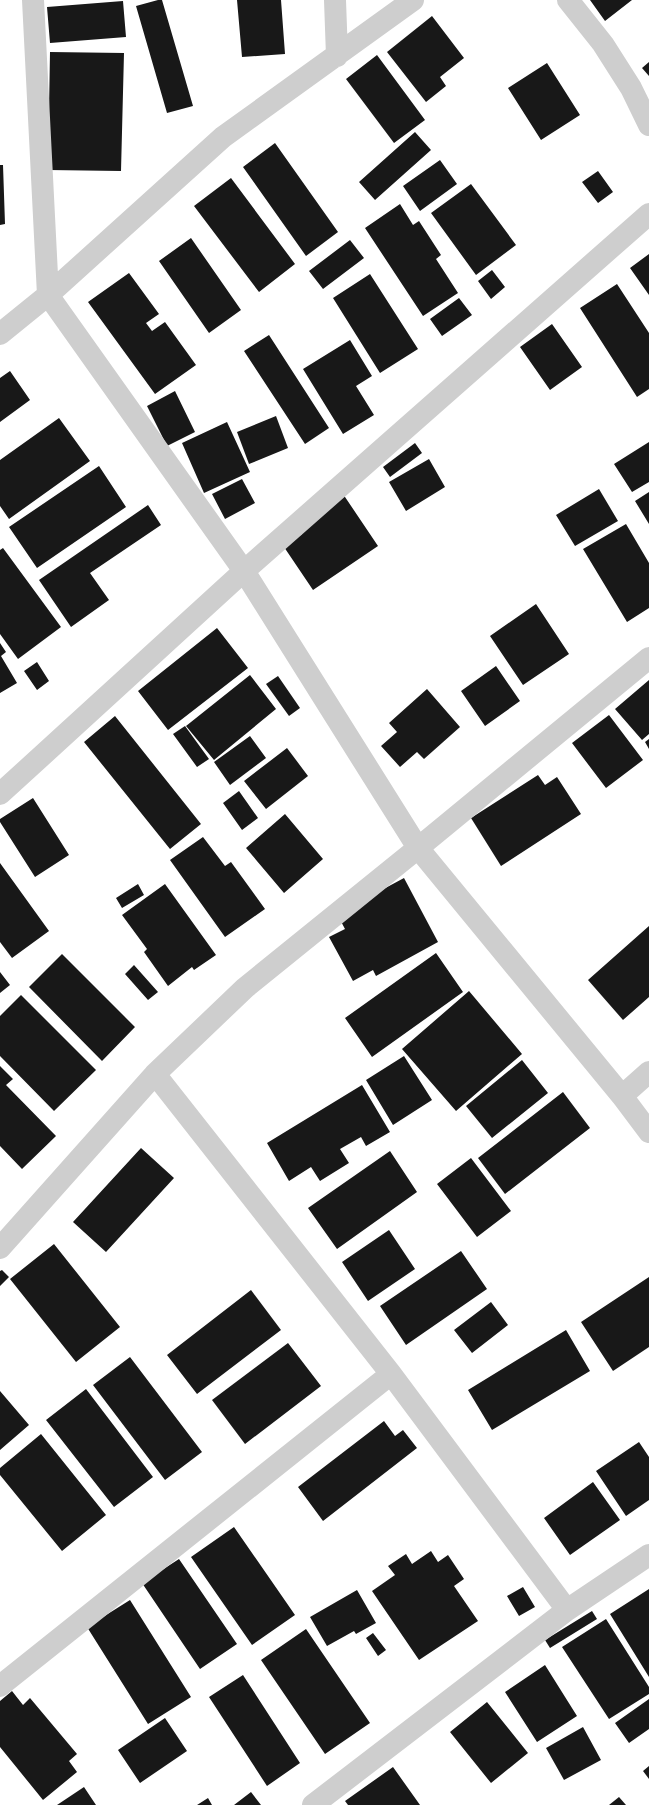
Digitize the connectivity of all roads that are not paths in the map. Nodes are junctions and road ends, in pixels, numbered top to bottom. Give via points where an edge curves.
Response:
1 (33, 0) edge
2 (335, 0) edge
3 (413, 0) edge
4 (568, 0) edge
5 (337, 56) junction
6 (649, 125) edge
7 (649, 214) edge
8 (48, 295) junction
9 (0, 334) edge
10 (244, 571) junction
11 (649, 658) edge
12 (0, 794) edge
13 (418, 848) junction
14 (649, 1072) edge
15 (155, 1074) junction
16 (622, 1096) junction
17 (649, 1132) edge
18 (0, 1248) edge
19 (391, 1374) junction
20 (649, 1555) edge
21 (567, 1610) junction
22 (0, 1686) edge
23 (313, 1805) edge

1 - 8 street
2 - 5 street
3 - 5 street
4 - 6 street via 603,44 631,88
5 - 8 street via 223,137
7 - 10 street
8 - 9 street
8 - 10 street
10 - 12 street
10 - 13 street
11 - 13 street
13 - 15 street via 245,988
13 - 16 street
14 - 16 street
15 - 18 street
15 - 19 street
16 - 17 street
19 - 21 street
19 - 22 street
20 - 21 street
21 - 23 street

